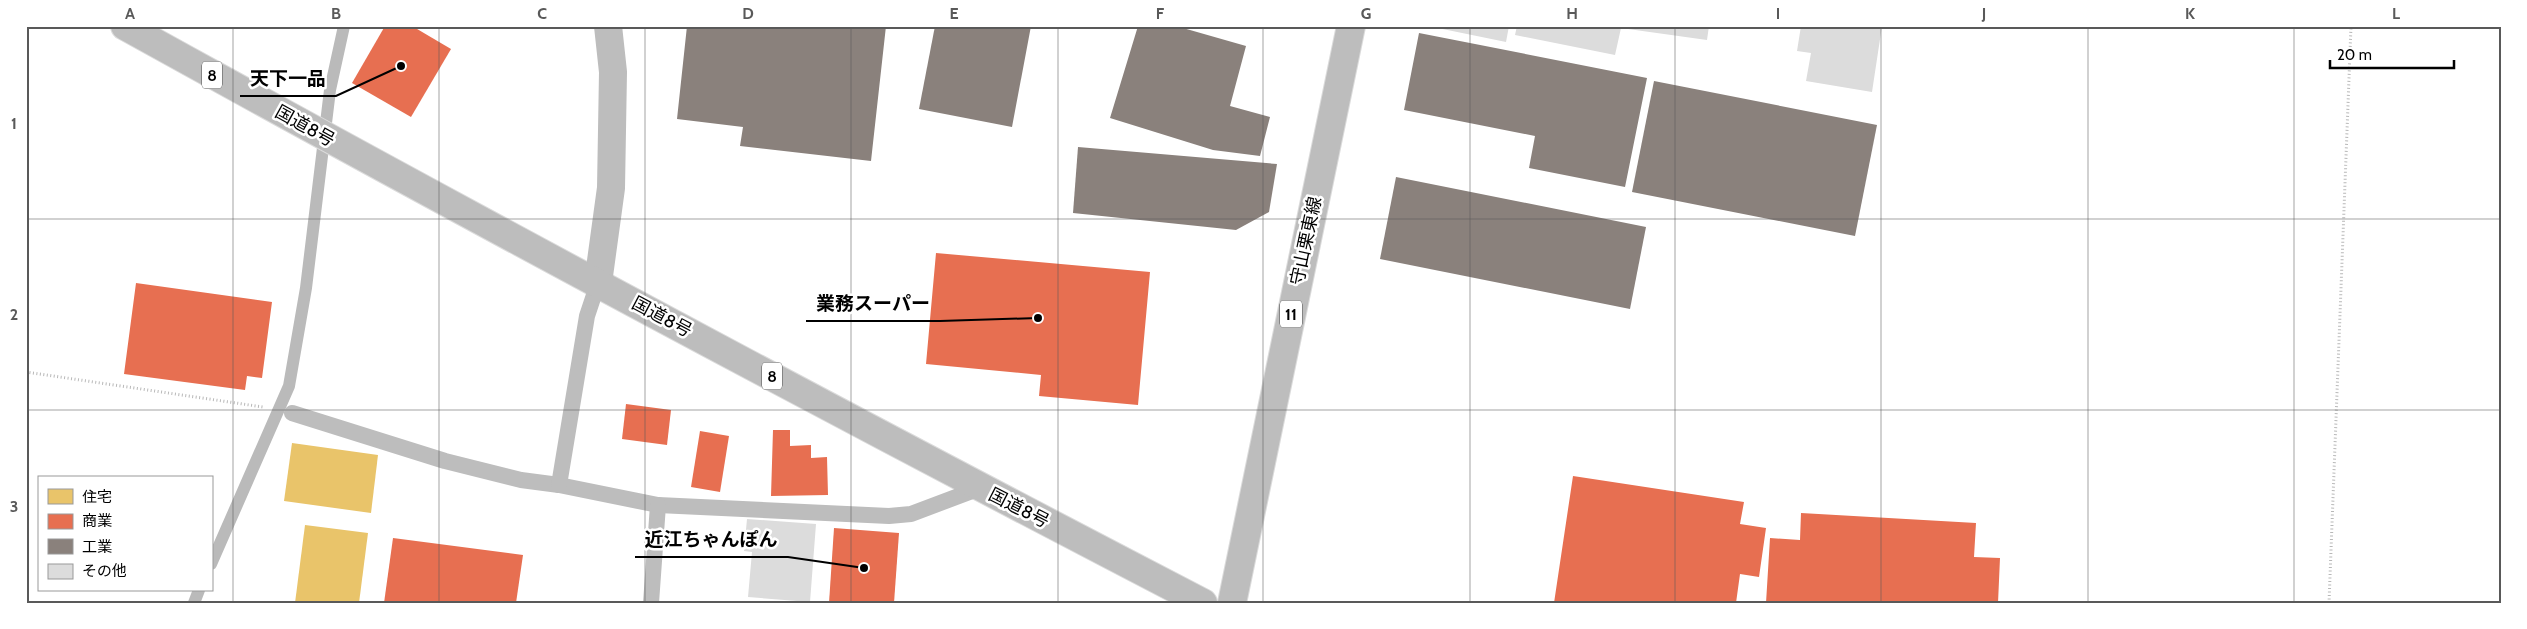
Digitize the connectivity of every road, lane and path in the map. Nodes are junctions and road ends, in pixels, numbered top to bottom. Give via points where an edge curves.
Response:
1 (125, 26) edge
2 (608, 26) edge
3 (1350, 26) edge
4 (2351, 26) edge
5 (598, 283) junction
6 (26, 372) edge
7 (262, 407) dead end
8 (292, 413) dead end
9 (559, 485) junction
10 (980, 488) junction
11 (658, 505) junction
12 (651, 603) edge
13 (1202, 603) edge
14 (1232, 603) edge
15 (2329, 603) edge

1 - 5 main road, 国道8号 / 8
2 - 5 main road via 614,72 611,188
3 - 14 main road, 守山栗東線 / 11
4 - 15 path
5 - 9 lane via 587,316
5 - 10 main road, 国道8号 / 8
6 - 7 path
8 - 9 lane via 445,461 521,480
9 - 11 lane
10 - 11 lane via 911,514 889,516
10 - 13 main road, 国道8号 / 8
11 - 12 lane

